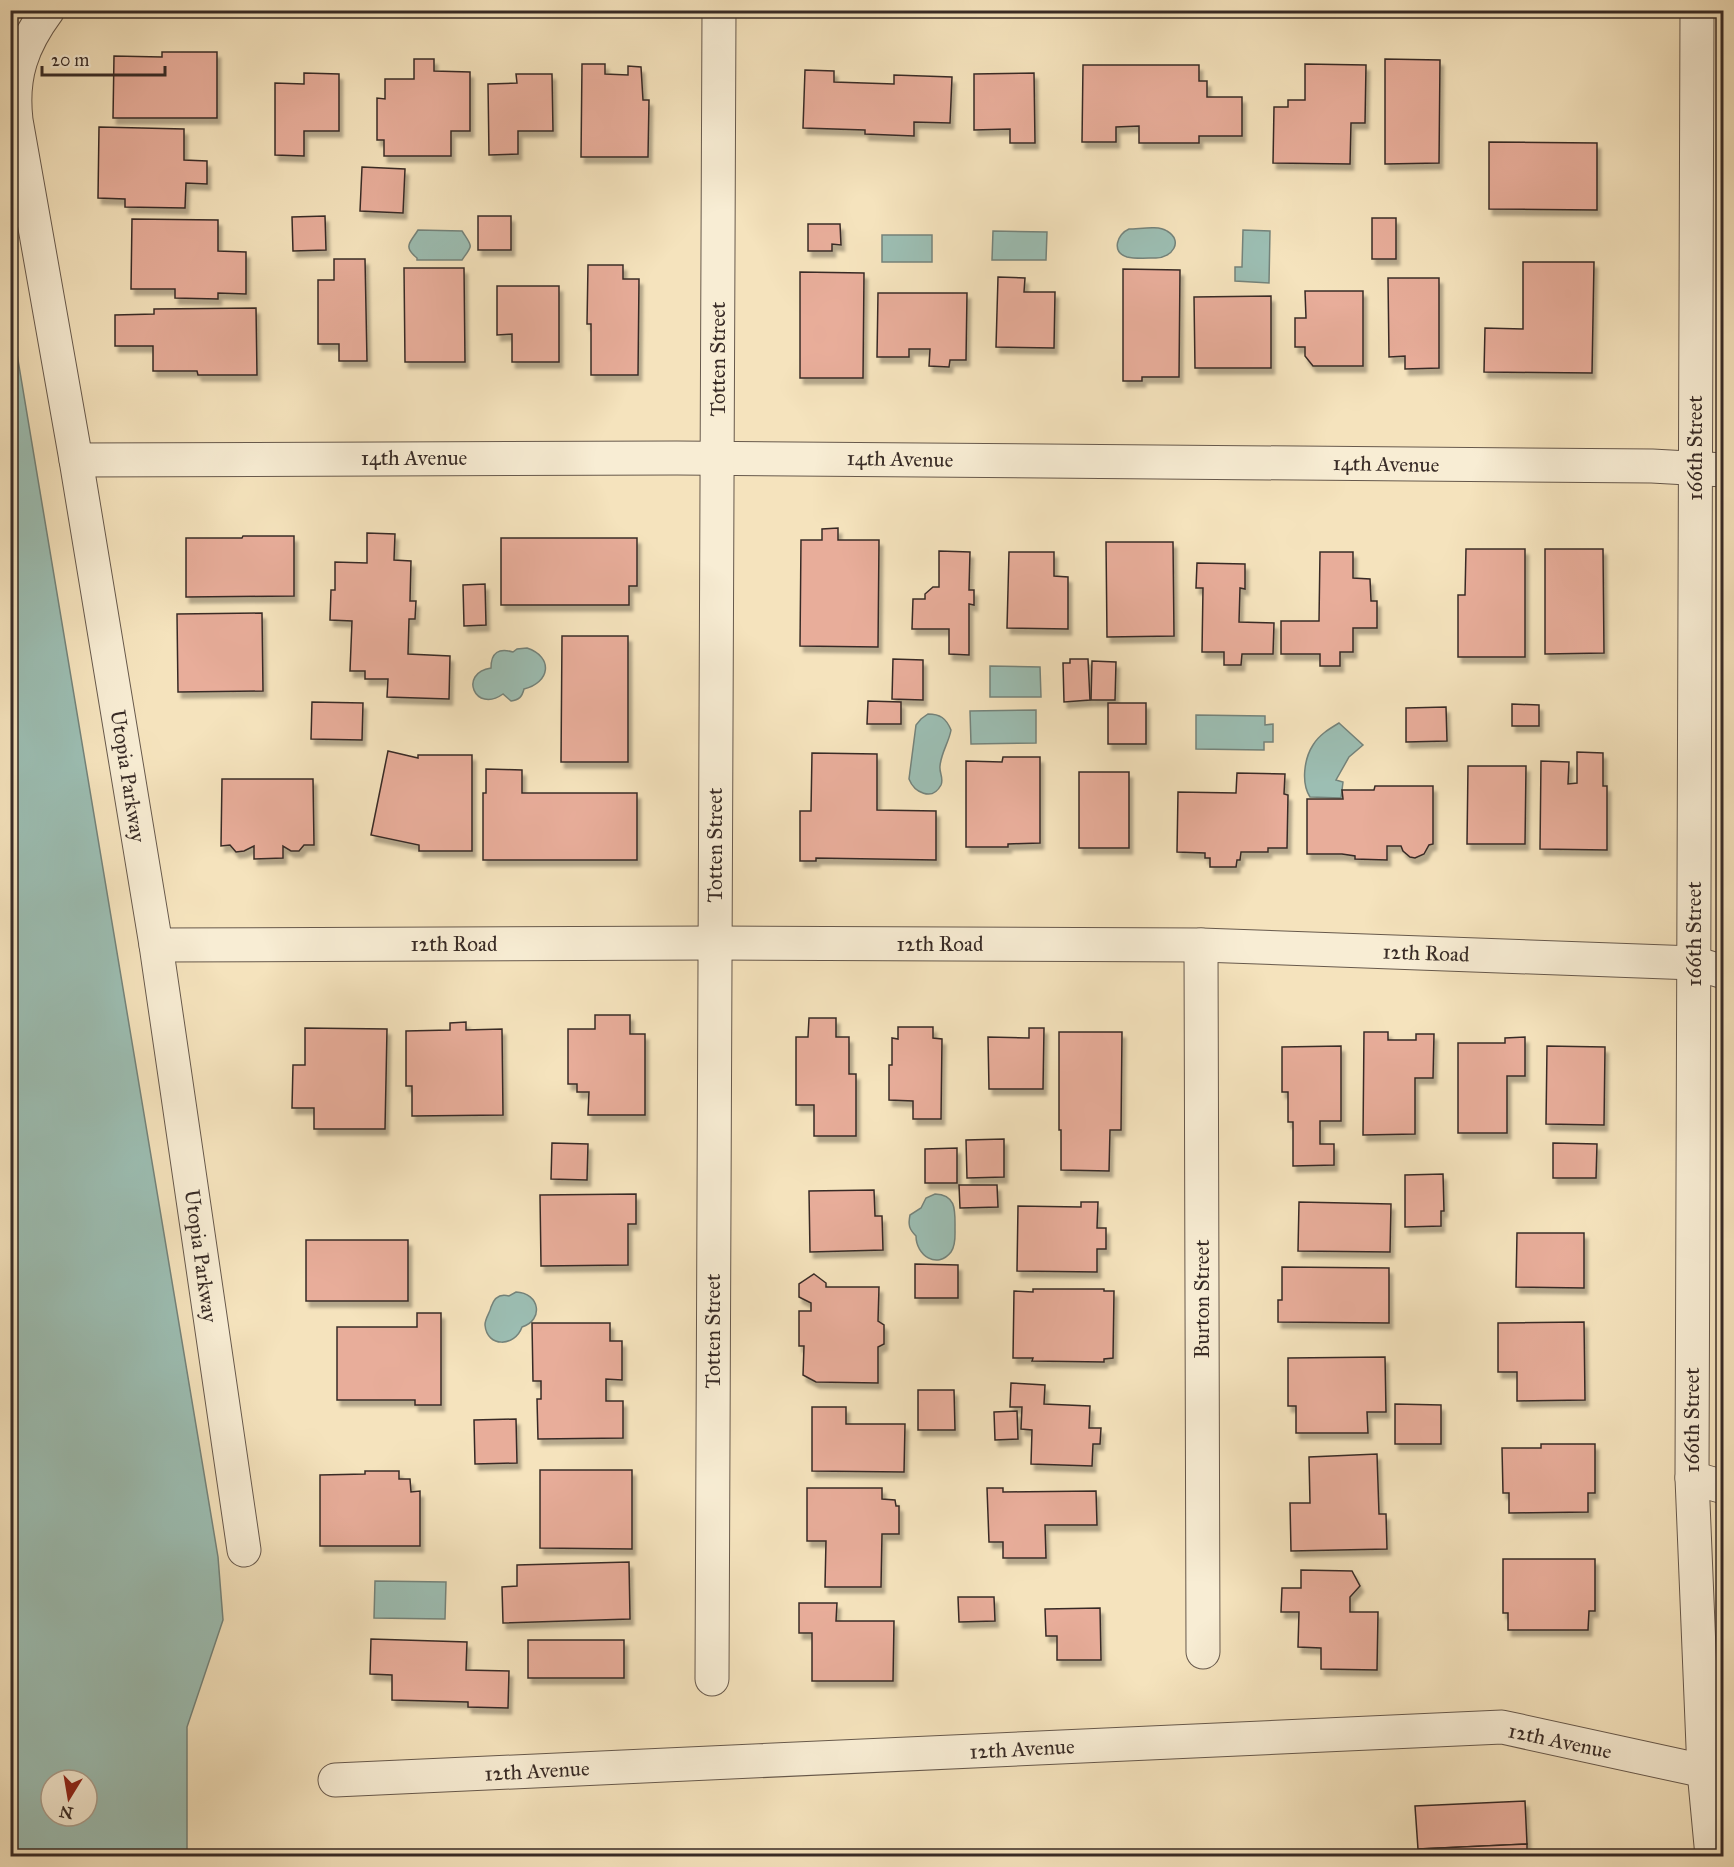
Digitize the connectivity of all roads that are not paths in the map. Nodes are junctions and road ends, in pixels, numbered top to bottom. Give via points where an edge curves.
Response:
1 (48, 10) edge
2 (719, 10) edge
3 (1697, 10) edge
4 (717, 459) junction
5 (76, 460) junction
6 (1709, 469) edge
7 (715, 944) junction
8 (156, 945) junction
9 (1201, 945) junction
10 (1709, 967) edge
11 (1692, 1478) junction
12 (1724, 1487) edge
13 (244, 1551) dead end
14 (1203, 1653) dead end
15 (712, 1679) dead end
16 (1704, 1771) junction
17 (335, 1780) dead end
18 (1712, 1857) edge

1 - 5 street, Utopia Parkway via 33,30 20,60 15,112
2 - 4 street, Totten Street
3 - 6 street, 166th Street
4 - 5 street, 14th Avenue
4 - 6 street, 14th Avenue
4 - 7 street, Totten Street
5 - 8 street, Utopia Parkway
6 - 10 street, 166th Street
7 - 8 street, 12th Road
7 - 9 street, 12th Road
7 - 15 street, Totten Street
8 - 13 street, Utopia Parkway
9 - 10 street, 12th Road
9 - 14 street, Burton Street
10 - 11 street, 166th Street
11 - 12 street
11 - 16 street, 166th Street
16 - 17 street, 12th Avenue via 1502,1727
16 - 18 street, 166th Street

